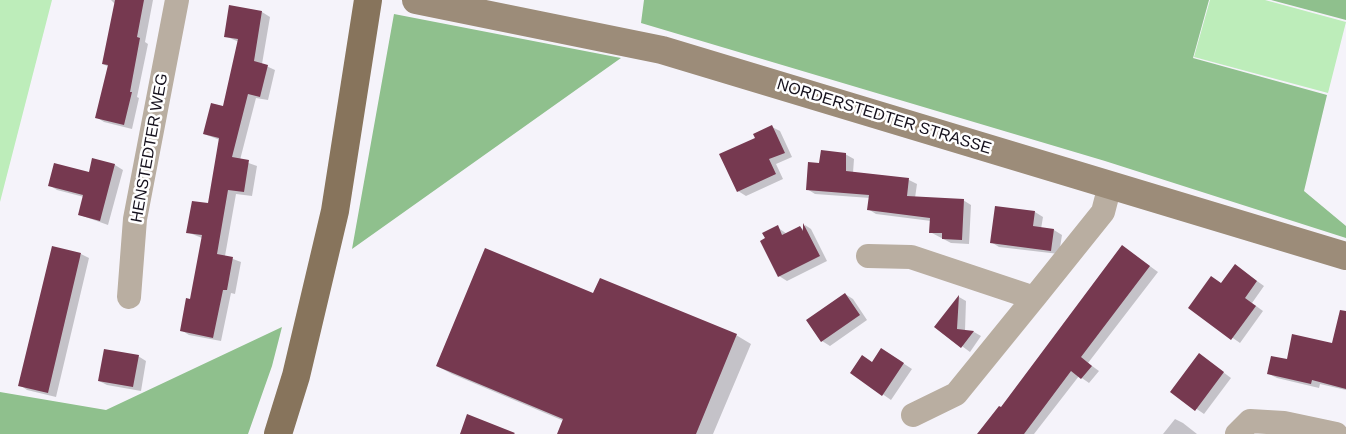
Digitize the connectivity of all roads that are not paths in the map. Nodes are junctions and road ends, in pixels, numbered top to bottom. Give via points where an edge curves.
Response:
1 (177, 0) edge
2 (368, 0) edge
3 (416, 0) edge
4 (1110, 186) junction
5 (868, 256) dead end
6 (1346, 256) edge
7 (129, 297) dead end
8 (1034, 298) junction
9 (913, 415) dead end
10 (278, 434) edge
11 (1237, 434) edge
12 (1336, 434) edge

1 - 7 street, HENSTEDTER WEG via 135,219
2 - 10 main road via 334,211 296,376
3 - 4 street, NORDERSTEDTER STRASSE via 662,50
4 - 6 street, NORDERSTEDTER STRASSE
4 - 8 street via 1103,212
5 - 8 street via 911,257
8 - 9 street via 956,394
11 - 12 street via 1250,421 1284,423

